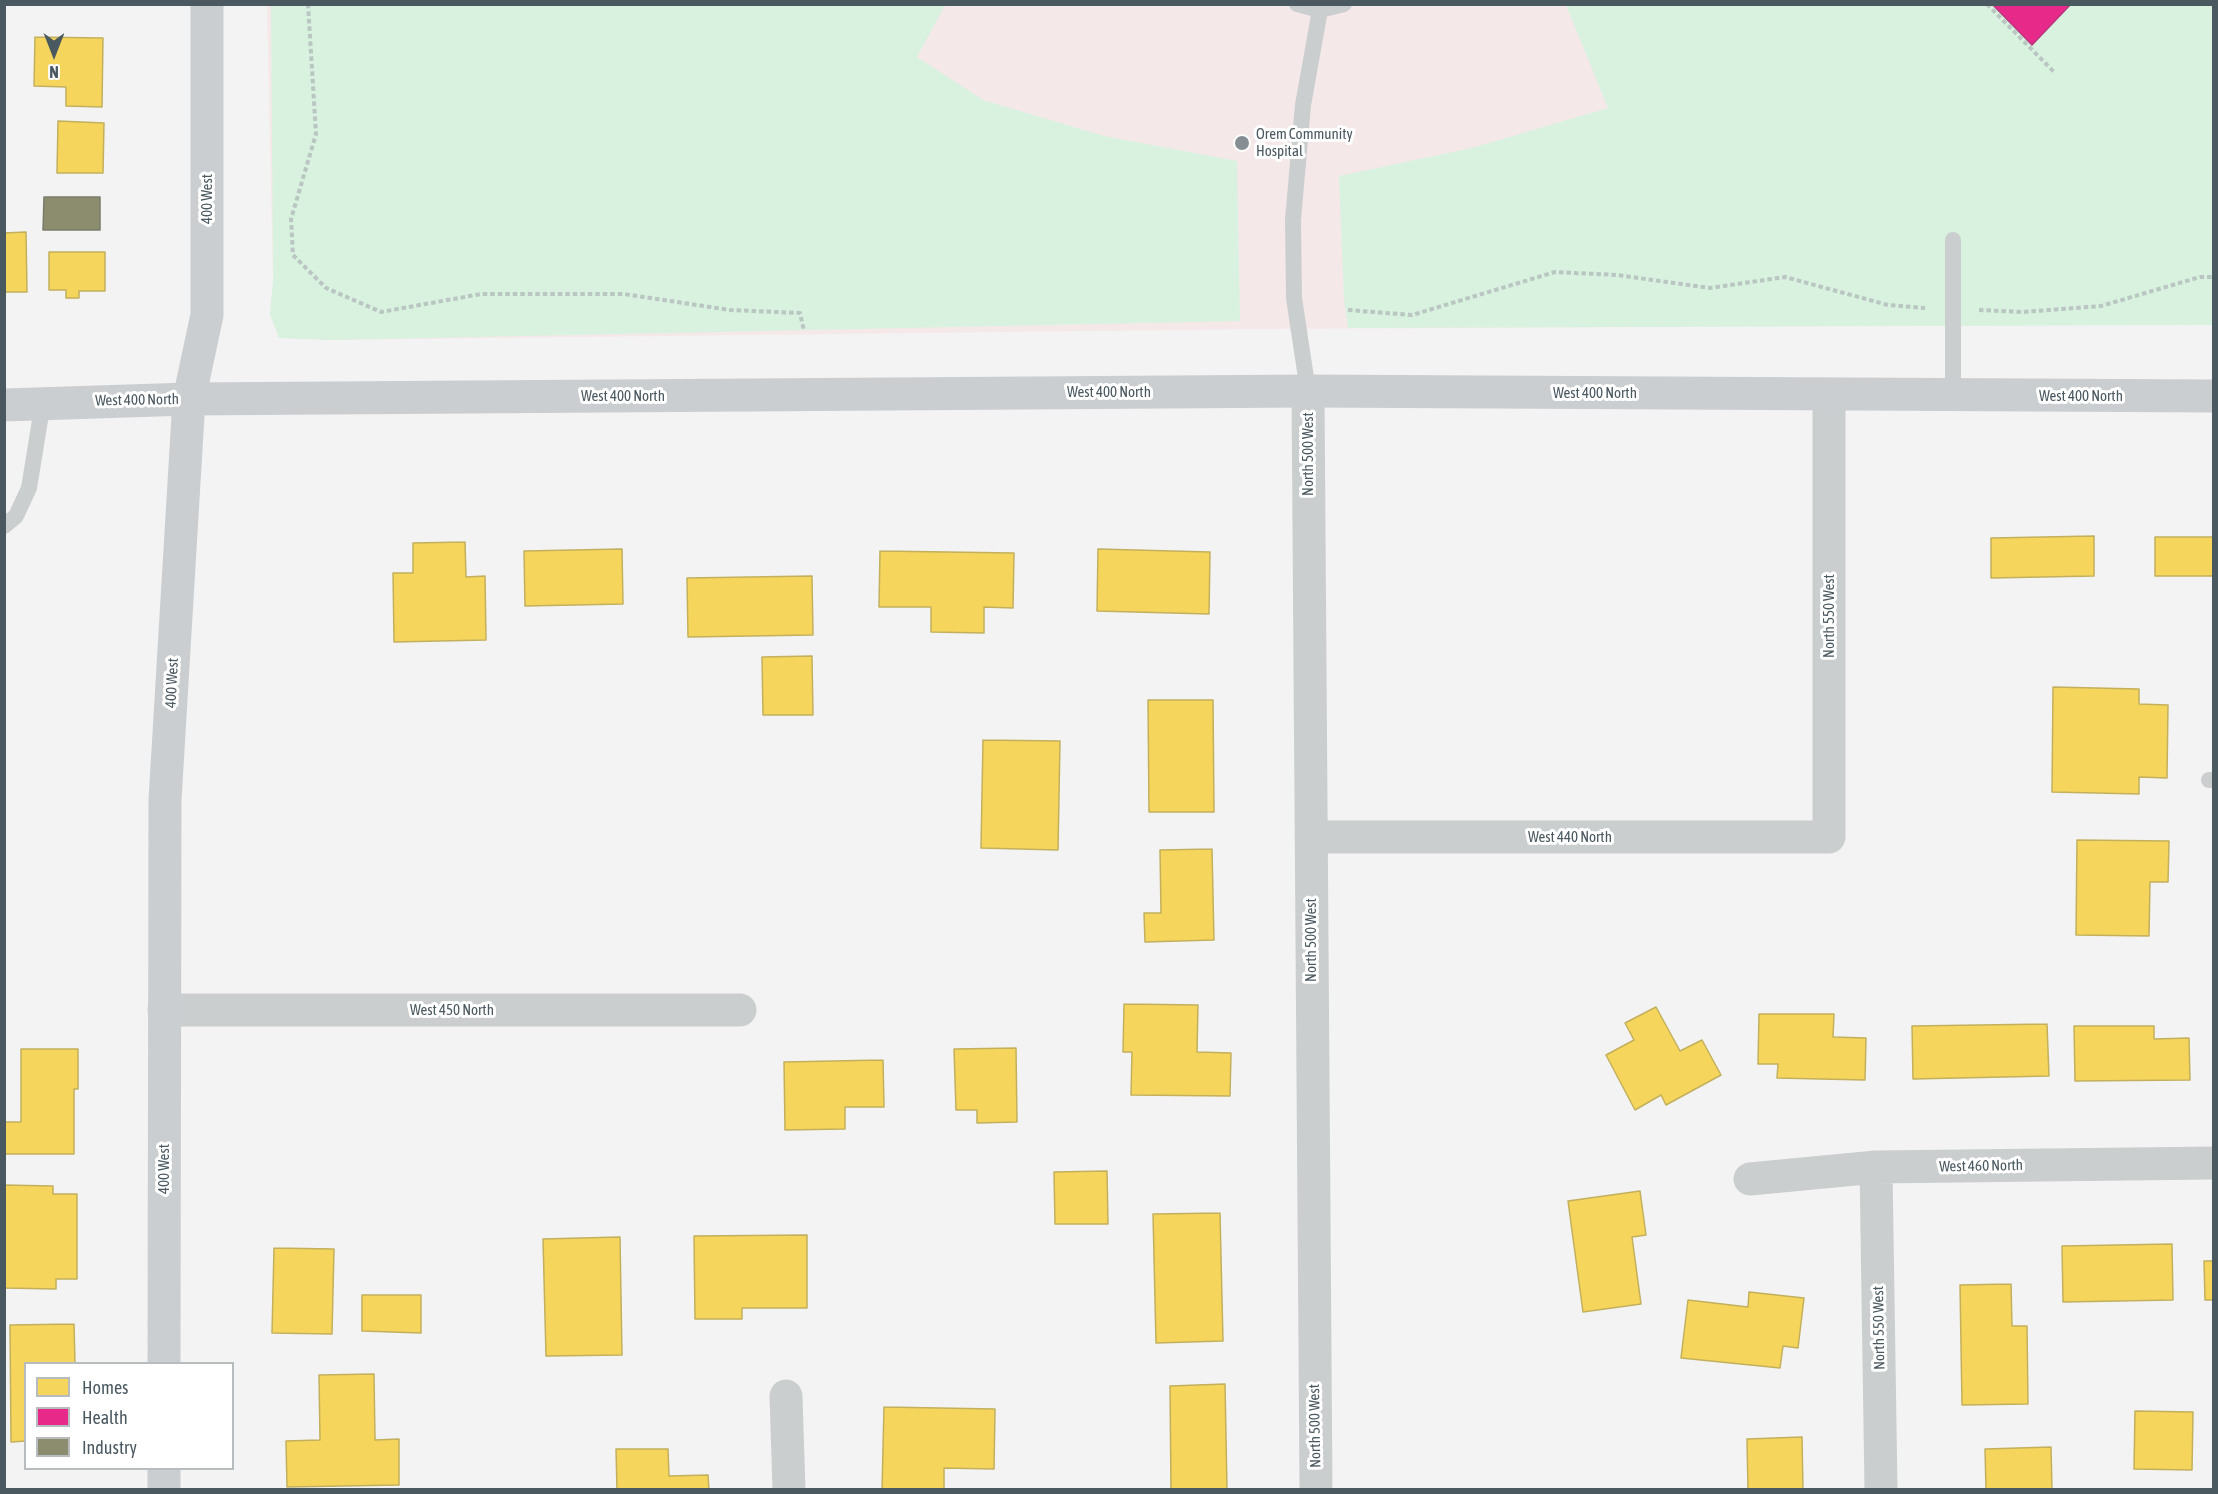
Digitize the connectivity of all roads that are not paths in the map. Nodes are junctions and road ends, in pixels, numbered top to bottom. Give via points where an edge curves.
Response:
1 (207, 4) edge
2 (1297, 4) edge
3 (1344, 4) edge
4 (1320, 10) junction
5 (1953, 240) dead end
6 (1308, 391) junction
7 (1829, 395) junction
8 (1953, 396) junction
9 (2214, 396) edge
10 (189, 399) junction
11 (43, 402) junction
12 (4, 405) edge
13 (4, 526) edge
14 (1311, 837) junction
15 (1829, 837) joint
16 (164, 1010) junction
17 (740, 1010) dead end
18 (2214, 1163) edge
19 (1876, 1167) junction
20 (1750, 1179) dead end
21 (164, 1362) edge
22 (786, 1396) dead end
23 (164, 1470) edge
24 (164, 1490) edge
25 (789, 1490) edge
26 (1316, 1490) edge
27 (1881, 1490) edge

1 - 10 main road, 400 West via 207,315
2 - 4 lane
3 - 4 lane
4 - 6 lane via 1303,105 1293,220 1294,298
5 - 8 lane
6 - 7 main road, West 400 North
6 - 10 main road, West 400 North
6 - 14 street, North 500 West
7 - 8 main road, West 400 North
7 - 15 street, North 550 West
8 - 9 main road, West 400 North
10 - 11 main road, West 400 North
10 - 16 main road, 400 West via 165,800
11 - 12 main road, West 400 North
11 - 13 lane via 29,488 16,516
14 - 15 street, West 440 North
14 - 26 street, North 500 West
16 - 17 street, West 450 North
16 - 21 main road, 400 West
18 - 19 street, West 460 North
19 - 20 street, West 460 North
19 - 27 street, North 550 West
22 - 25 street
23 - 24 main road

